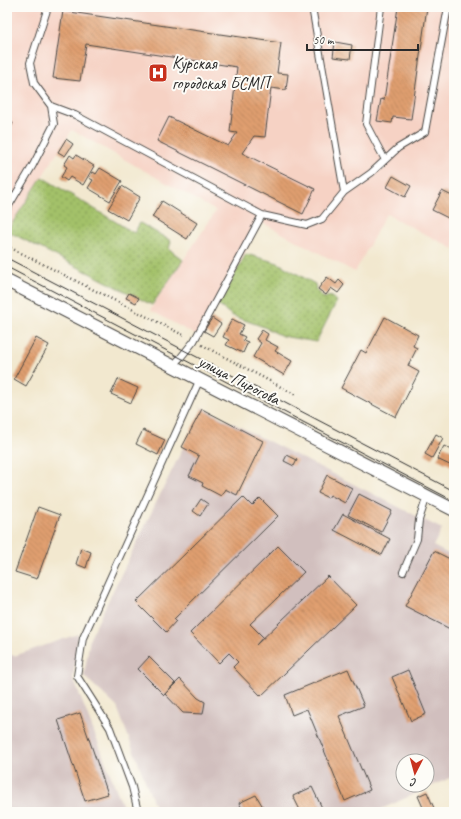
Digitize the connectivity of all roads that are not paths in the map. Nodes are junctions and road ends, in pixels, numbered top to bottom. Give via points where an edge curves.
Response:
1 (48, 7) edge
2 (312, 7) edge
3 (381, 7) edge
4 (448, 7) edge
5 (51, 106) junction
6 (385, 160) junction
7 (344, 192) junction
8 (7, 208) edge
9 (262, 215) junction
10 (7, 281) edge
11 (173, 365) junction
12 (200, 379) junction
13 (427, 496) junction
14 (454, 510) edge
15 (403, 572) dead end
16 (138, 812) edge

1 - 5 lane via 30,63 34,83
2 - 7 lane
3 - 6 lane via 366,124
4 - 6 lane via 425,132 398,148
5 - 8 lane via 54,124 33,166
5 - 9 lane via 75,115
6 - 7 lane
7 - 9 lane via 322,219 307,225
9 - 11 lane via 194,341
10 - 11 street, улица Пирогова
11 - 12 street, улица Пирогова
12 - 13 street, улица Пирогова
12 - 16 lane via 83,638 77,676 110,728 132,787
13 - 14 street, улица Пирогова
13 - 15 lane via 419,520 417,539

